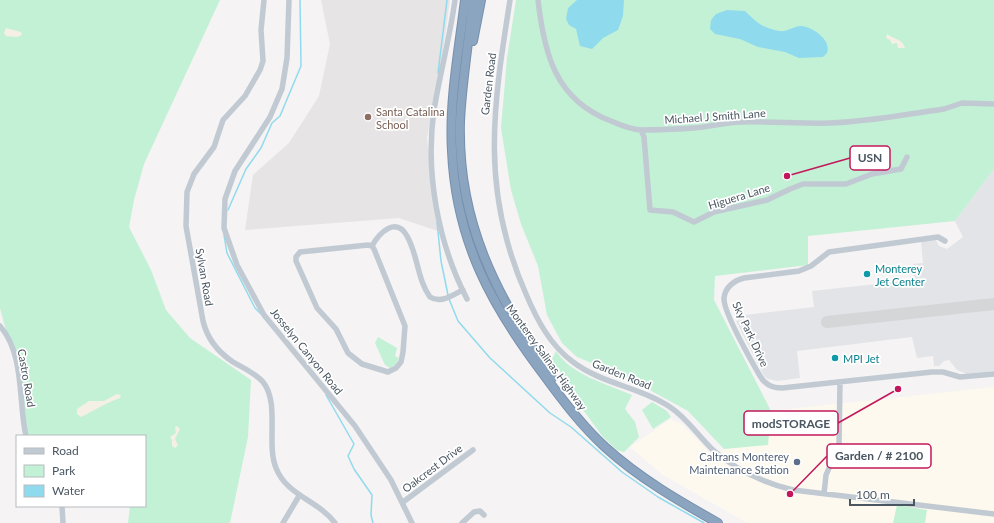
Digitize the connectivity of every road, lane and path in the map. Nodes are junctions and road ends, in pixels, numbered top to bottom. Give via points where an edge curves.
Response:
1 (264, 0) edge
2 (289, 0) edge
3 (455, 0) edge
4 (465, 0) edge
5 (473, 0) edge
6 (481, 0) edge
7 (510, 0) edge
8 (538, 0) edge
9 (462, 103) junction
10 (994, 104) edge
11 (641, 130) junction
12 (907, 157) dead end
13 (945, 240) dead end
14 (372, 246) junction
15 (462, 290) junction
16 (467, 299) dead end
17 (0, 326) edge
18 (994, 374) edge
19 (840, 382) junction
20 (26, 435) edge
21 (473, 450) dead end
22 (616, 456) junction
23 (824, 494) junction
24 (299, 496) junction
25 (403, 502) junction
26 (62, 507) edge
27 (994, 514) edge
28 (484, 515) dead end
29 (63, 523) edge
30 (283, 523) edge
31 (335, 523) edge
32 (412, 523) edge
33 (462, 523) edge
34 (718, 523) edge

1 - 24 street, Sylvan Road via 261,30 263,60 260,70 244,96 223,120 214,147 190,182 186,201 186,222 205,329 219,350 259,378 267,388 274,463 289,488
2 - 25 street, Josselyn Canyon Road via 287,58 282,89 270,117 235,171 225,199 224,228 237,266 264,315 355,426
3 - 15 street via 434,112 432,158 442,230
4 - 22 highway, Monterey Salinas Highway via 453,99 451,141 456,193 469,243 490,295 513,333 576,417
5 - 9 highway
6 - 9 highway
7 - 23 street, Garden Road via 494,112 495,177 500,211 512,259 530,305 546,334 566,357 584,369 668,406 682,416 714,450 752,476 781,487
8 - 11 street, Michael J Smith Lane via 547,54 564,87 594,114 617,124
9 - 22 highway, Monterey Salinas Highway via 461,151 465,191 474,231 490,273 509,310 558,386 591,429
10 - 11 street, Michael J Smith Lane via 962,103 944,109 843,122 741,122 695,128
11 - 12 street, Higuera Lane via 644,137 650,210 673,212 694,222 720,210 767,200 803,184 846,184 872,174 901,169
13 - 19 street, Sky Park Drive via 938,237 829,252 800,271 744,278 736,281 728,289 724,299 729,315 766,384 782,388
14 - 14 street via 403,316 406,330 400,362 396,368 388,372 367,367 348,353 336,329 317,308 296,261 300,252
14 - 15 street via 382,231 400,229 408,237 418,271 430,297 442,300
15 - 16 street
17 - 20 street, Castro Road via 9,341 17,368
18 - 19 street, Sky Park Drive via 960,377 932,372
19 - 23 street via 839,445 828,467
21 - 25 street, Oakcrest Drive
22 - 34 highway, Monterey Salinas Highway via 661,490
23 - 27 street, Garden Road
24 - 30 street
24 - 31 street, Sylvan Road via 322,509
25 - 32 street, Josselyn Canyon Road
26 - 29 street
28 - 33 street via 480,511 474,512

